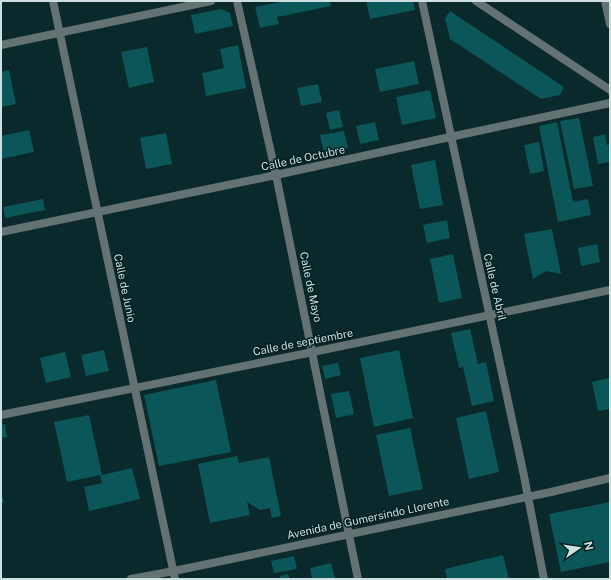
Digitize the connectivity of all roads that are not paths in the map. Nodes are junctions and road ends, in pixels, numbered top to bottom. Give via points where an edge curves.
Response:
1 (53, 1) edge
2 (211, 1) edge
3 (237, 1) edge
4 (422, 1) edge
5 (476, 1) edge
6 (605, 1) edge
7 (610, 24) edge
8 (60, 33) junction
9 (1, 44) edge
10 (610, 90) edge
11 (610, 104) edge
12 (450, 137) junction
13 (276, 175) junction
14 (98, 211) junction
15 (1, 232) edge
16 (610, 290) edge
17 (490, 315) junction
18 (313, 352) junction
19 (136, 387) junction
20 (1, 415) edge
21 (610, 478) edge
22 (528, 496) junction
23 (350, 533) junction
24 (174, 575) edge
25 (131, 579) edge
26 (358, 579) edge
27 (544, 579) edge

1 - 8 street, Calle de Junio
2 - 8 street
3 - 13 street, Calle de Mayo
4 - 12 street, Calle de Abril
5 - 10 street
6 - 7 street
8 - 9 street
8 - 14 street, Calle de Junio
11 - 12 street, Calle de Octubre
12 - 13 street, Calle de Octubre
12 - 17 street, Calle de Abril
13 - 14 street, Calle de Octubre
13 - 18 street, Calle de Mayo
14 - 15 street, Calle de Octubre
14 - 19 street, Calle de Junio
16 - 17 street, Calle de septiembre
17 - 18 street, Calle de septiembre
17 - 22 street, Calle de Abril
18 - 19 street, Calle de septiembre
18 - 23 street, Calle de Mayo
19 - 20 street, Calle de septiembre
19 - 24 street, Calle de Junio
21 - 22 street, Avenida de Gumersindo Llorente
22 - 23 street, Avenida de Gumersindo Llorente
22 - 27 street, Calle de Abril
23 - 24 street, Avenida de Gumersindo Llorente
23 - 26 street, Calle de Mayo
24 - 25 street, Avenida de Gumersindo Llorente

